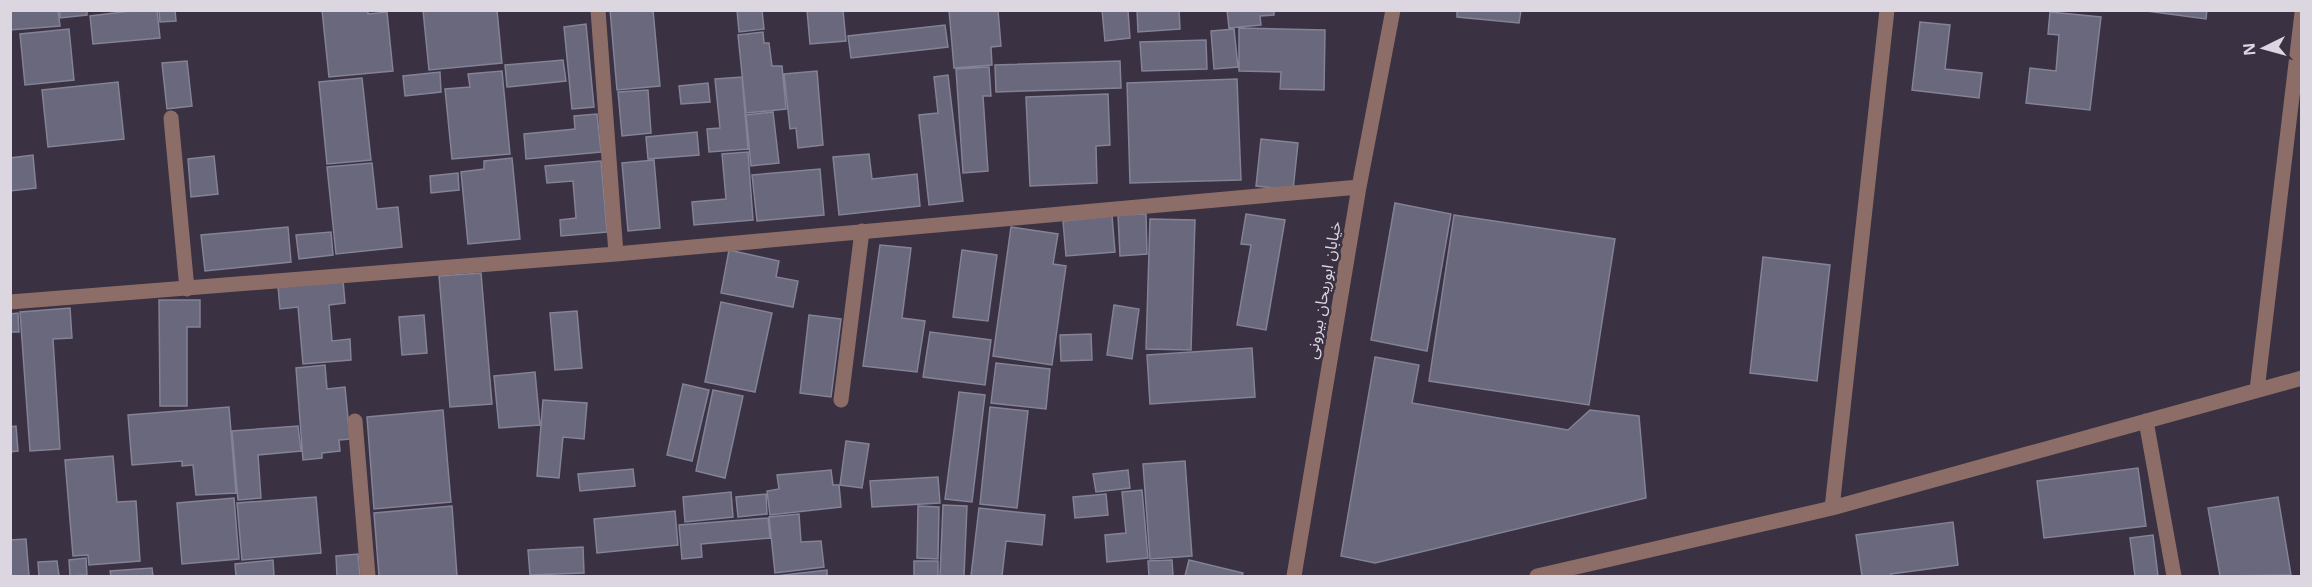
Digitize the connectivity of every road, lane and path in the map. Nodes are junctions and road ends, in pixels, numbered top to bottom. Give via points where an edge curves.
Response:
1 (598, 10) edge
2 (1393, 10) edge
3 (1887, 10) edge
4 (2301, 14) edge
5 (171, 118) dead end
6 (1359, 188) junction
7 (862, 231) junction
8 (616, 254) junction
9 (187, 289) junction
10 (10, 302) edge
11 (2301, 378) edge
12 (2257, 390) junction
13 (841, 400) dead end
14 (355, 421) dead end
15 (2146, 421) junction
16 (1832, 508) junction
17 (368, 576) edge
18 (1294, 576) edge
19 (1537, 576) edge
20 (2174, 576) edge

1 - 8 street
2 - 6 street, خیابان ابوریحان بیرونی
3 - 16 street
4 - 12 street
5 - 9 street
6 - 7 street
6 - 18 street, خیابان ابوریحان بیرونی
7 - 8 street
7 - 13 street
8 - 9 street
9 - 10 street
11 - 12 street
12 - 15 street
14 - 17 street
15 - 16 street
15 - 20 street
16 - 19 street

